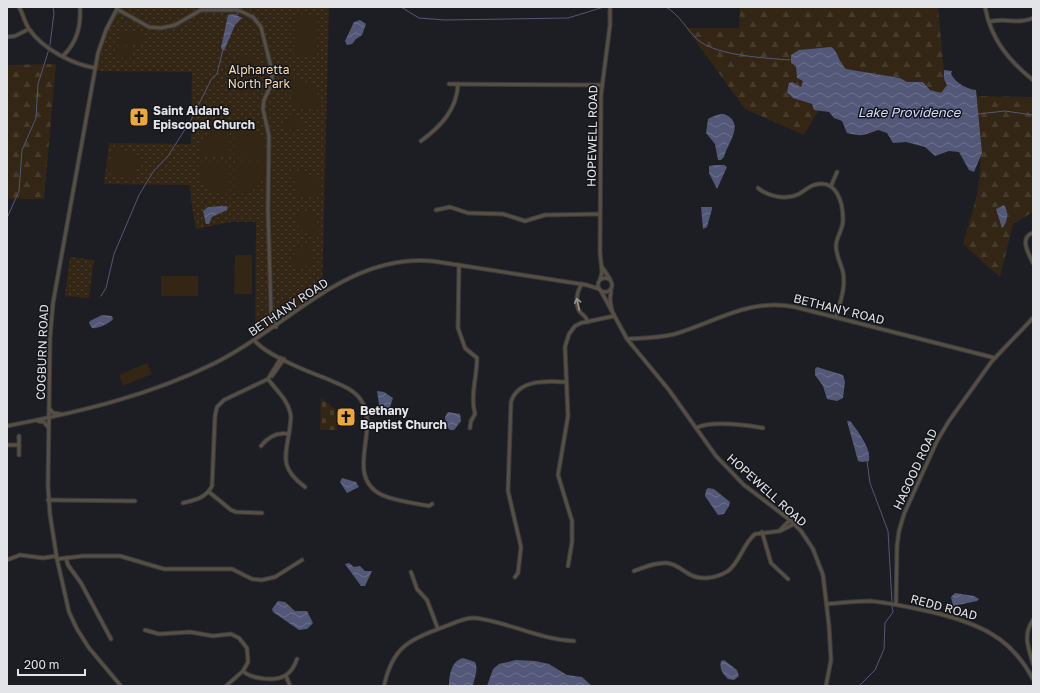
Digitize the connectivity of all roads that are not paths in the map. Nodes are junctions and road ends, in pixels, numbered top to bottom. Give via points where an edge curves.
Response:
1 (19, 7) edge
2 (80, 7) edge
3 (610, 7) edge
4 (985, 7) edge
5 (117, 8) edge
6 (1033, 18) edge
7 (989, 22) junction
8 (29, 29) junction
9 (7, 37) edge
10 (63, 56) junction
11 (95, 68) junction
12 (1033, 80) edge
13 (449, 84) dead end
14 (458, 84) junction
15 (601, 85) junction
16 (421, 141) dead end
17 (837, 172) dead end
18 (830, 186) junction
19 (758, 188) dead end
20 (436, 210) dead end
21 (600, 214) junction
22 (1032, 233) dead end
23 (1033, 263) edge
24 (458, 264) junction
25 (602, 265) junction
26 (611, 280) junction
27 (600, 281) junction
28 (582, 284) junction
29 (587, 285) junction
30 (611, 289) junction
31 (600, 290) junction
32 (613, 314) junction
33 (836, 317) junction
34 (1033, 318) edge
35 (588, 322) junction
36 (276, 327) junction
37 (627, 338) junction
38 (255, 341) junction
39 (282, 358) junction
40 (994, 358) junction
41 (269, 378) junction
42 (566, 382) junction
43 (49, 406) junction
44 (65, 415) junction
45 (48, 418) junction
46 (35, 421) junction
47 (7, 426) edge
48 (48, 427) junction
49 (470, 428) dead end
50 (696, 428) junction
51 (763, 428) dead end
52 (289, 434) junction
53 (19, 436) dead end
54 (7, 445) edge
55 (19, 445) junction
56 (262, 446) dead end
57 (19, 455) dead end
58 (305, 487) dead end
59 (209, 492) junction
60 (48, 500) junction
61 (135, 501) dead end
62 (183, 503) dead end
63 (432, 504) dead end
64 (262, 513) dead end
65 (790, 520) junction
66 (794, 524) junction
67 (779, 531) junction
68 (762, 532) junction
69 (56, 558) junction
70 (66, 558) junction
71 (7, 560) edge
72 (302, 560) dead end
73 (568, 566) dead end
74 (634, 571) dead end
75 (411, 572) dead end
76 (515, 577) dead end
77 (788, 579) dead end
78 (827, 604) junction
79 (896, 604) junction
80 (1033, 620) edge
81 (438, 629) junction
82 (145, 630) dead end
83 (111, 639) dead end
84 (574, 641) dead end
85 (297, 659) dead end
86 (1033, 664) edge
87 (243, 671) junction
88 (286, 676) junction
89 (1032, 676) edge
90 (122, 686) edge
91 (226, 686) edge
92 (290, 686) edge
93 (384, 686) edge
94 (826, 686) edge

1 - 8 street
2 - 10 street via 77,36
3 - 15 street, HOPEWELL ROAD
4 - 7 street
5 - 11 street, COGBURN ROAD via 101,41
5 - 36 street via 149,27 161,28 175,25 201,10 238,10 253,17 261,28 272,71 272,82 263,109 269,136 271,312
6 - 7 street via 1021,22 1001,19
7 - 12 street via 1004,52
8 - 9 street
8 - 10 street via 43,43
10 - 11 street
11 - 43 street, COGBURN ROAD via 52,303
13 - 14 street
14 - 15 street
14 - 16 street via 451,110 440,126
15 - 21 street, HOPEWELL ROAD
17 - 18 street
18 - 19 street via 815,185 797,194 786,196 769,195
18 - 33 street via 840,197 843,220 836,244 844,280
20 - 21 street via 450,207 468,213 503,214 525,221 545,215
21 - 25 street, HOPEWELL ROAD
22 - 23 street via 1026,243
24 - 28 street, BETHANY ROAD
24 - 36 street, BETHANY ROAD via 413,260 372,268 318,295
24 - 49 street via 458,328 464,348 477,358 477,379 473,398 475,414
25 - 26 street, HOPEWELL ROAD
25 - 27 street, HOPEWELL ROAD
26 - 27 street via 604,278
26 - 30 street
27 - 29 street, BETHANY ROAD
27 - 31 street
28 - 29 street, BETHANY ROAD
35 -> 28 street via 579,309 577,298
29 - 31 street, BETHANY ROAD
30 - 31 street via 608,292
30 - 32 street, HOPEWELL ROAD via 609,294
31 - 32 street, HOPEWELL ROAD
32 - 35 street
32 - 37 street, HOPEWELL ROAD
33 - 37 street, BETHANY ROAD via 786,305 762,305 746,308 670,335
33 - 40 street, BETHANY ROAD
34 - 40 street
35 - 42 street via 575,326 568,338 564,351
36 - 38 street, BETHANY ROAD
37 - 50 street, HOPEWELL ROAD
38 - 39 street
38 - 44 street, BETHANY ROAD via 193,373 103,406
39 - 41 street
39 - 63 street via 346,387 360,399 366,409 368,420 363,473 372,488 386,496 429,506
40 - 79 street, HAGOOD ROAD via 942,432 904,514 897,542
41 - 52 street via 288,406 291,416
41 - 59 street via 224,400 217,407 213,480
42 - 73 street via 568,416 558,475 572,521
42 - 76 street via 527,384 518,390 511,402 508,491 521,548 518,573
43 - 44 street via 53,413
43 - 45 street, COGBURN ROAD
44 - 45 street, BETHANY ROAD
45 - 46 street, BETHANY ROAD
45 - 48 street, COGBURN ROAD
46 - 47 street, BETHANY ROAD
46 - 48 street via 43,422
48 - 60 street, COGBURN ROAD
50 - 51 street via 734,424
50 - 65 street, HOPEWELL ROAD via 733,475
52 - 56 street via 273,436
52 - 58 street via 286,457 289,474
53 - 55 street
54 - 55 street
55 - 57 street
59 - 62 street
59 - 64 street via 230,510
60 - 61 street
60 - 69 street, COGBURN ROAD
65 - 66 street, HOPEWELL ROAD
65 - 67 street
66 - 67 street
66 - 78 street, HOPEWELL ROAD via 808,541 818,560
67 - 68 street
68 - 74 street via 753,535 733,566 719,575 697,577 666,563
68 - 77 street via 771,563
69 - 70 street
69 - 71 street via 20,555
69 - 90 street, COGBURN ROAD via 69,612 77,629 88,648
70 - 72 street via 120,556 164,569 232,569 252,579 262,580 275,577
70 - 83 street
75 - 81 street via 417,589 427,600
78 - 79 street, REDD ROAD via 868,601
78 - 94 street, HOPEWELL ROAD via 831,660
79 - 89 street, REDD ROAD via 960,619 984,628 1008,646
80 - 86 street via 1026,640
81 - 84 street via 473,618 549,638
81 - 93 street via 415,638 401,648 390,665
82 - 87 street via 159,634 190,632 213,636 233,635 241,640 248,652 248,662
85 - 88 street
87 - 88 street via 248,676 255,677
87 - 91 street
88 - 92 street

